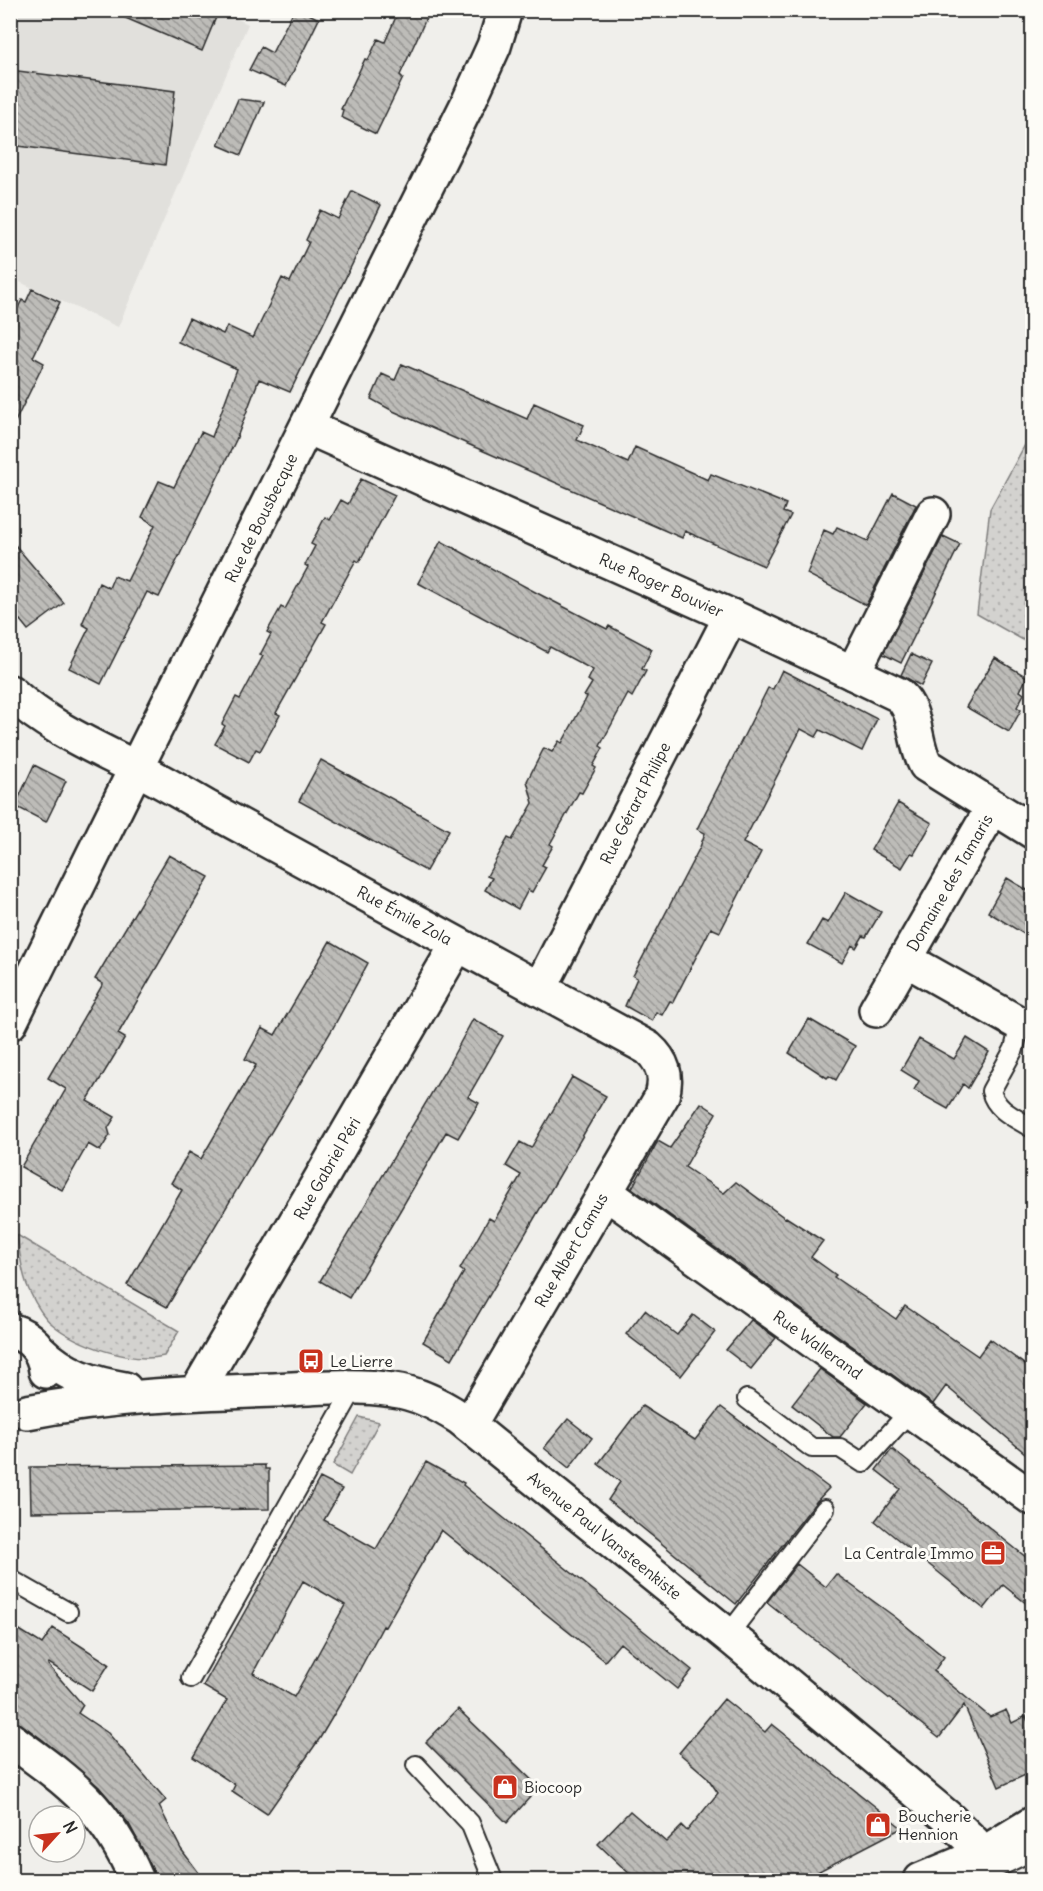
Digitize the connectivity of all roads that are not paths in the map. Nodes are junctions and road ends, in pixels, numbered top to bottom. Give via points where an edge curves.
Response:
1 (505, 10) edge
2 (308, 427) junction
3 (933, 514) dead end
4 (731, 616) junction
5 (853, 673) junction
6 (10, 692) edge
7 (136, 768) junction
8 (993, 807) junction
9 (1032, 831) edge
10 (457, 945) junction
11 (905, 959) junction
12 (540, 988) junction
13 (876, 1010) dead end
14 (10, 1023) edge
15 (1020, 1024) joint
16 (664, 1072) joint
17 (1032, 1128) edge
18 (604, 1192) junction
19 (21, 1333) edge
20 (354, 1388) junction
21 (196, 1393) junction
22 (160, 1394) junction
23 (747, 1399) dead end
24 (910, 1411) junction
25 (19, 1416) edge
26 (469, 1425) junction
27 (1032, 1498) edge
28 (825, 1509) dead end
29 (10, 1579) edge
30 (68, 1612) dead end
31 (728, 1635) junction
32 (191, 1678) dead end
33 (10, 1739) edge
34 (416, 1765) dead end
35 (1032, 1824) edge
36 (1032, 1850) edge
37 (977, 1868) edge
38 (137, 1881) edge
39 (493, 1881) edge
40 (921, 1881) edge

1 - 2 street, Rue de Bousbecque via 470,101
2 - 4 street, Rue Roger Bouvier
2 - 7 street, Rue de Bousbecque
3 - 5 street
4 - 5 street, Rue Roger Bouvier
4 - 12 street, Rue Gérard Philipe
5 - 8 street, Domaine des Tamaris via 904,700 918,752 926,765
6 - 7 street, Rue Émile Zola via 54,726
7 - 10 street, Rue Émile Zola
7 - 14 street, Rue de Bousbecque
8 - 9 street, Domaine des Tamaris
8 - 11 street, Domaine des Tamaris
10 - 12 street, Rue Émile Zola
10 - 21 street, Rue Gabriel Péri
11 - 13 street, Domaine des Tamaris
11 - 15 street, Domaine des Tamaris
12 - 16 street, Rue Émile Zola via 648,1048 659,1059
15 - 17 lane via 1014,1048 991,1091 993,1101 1004,1111
16 - 18 street, Rue Albert Camus via 662,1096
18 - 24 street, Rue Wallerand
18 - 26 street, Rue Albert Camus
19 - 22 street, Avenue Paul Vansteenkiste via 52,1363 82,1379
19 - 25 street via 46,1366 45,1388 38,1402
20 - 21 street, Avenue Paul Vansteenkiste
20 - 26 street, Avenue Paul Vansteenkiste via 414,1394
20 - 32 lane
21 - 22 street, Avenue Paul Vansteenkiste
22 - 25 street, Avenue Paul Vansteenkiste via 81,1402
23 - 24 lane via 812,1448 840,1448 863,1463
24 - 27 street, Rue Wallerand
26 - 31 street, Avenue Paul Vansteenkiste
28 - 31 lane
29 - 30 lane
31 - 37 street, Avenue Paul Vansteenkiste via 947,1816 973,1842
33 - 38 street via 66,1780 95,1808 119,1843
34 - 39 lane via 470,1822
35 - 37 street
36 - 37 street
37 - 40 street

